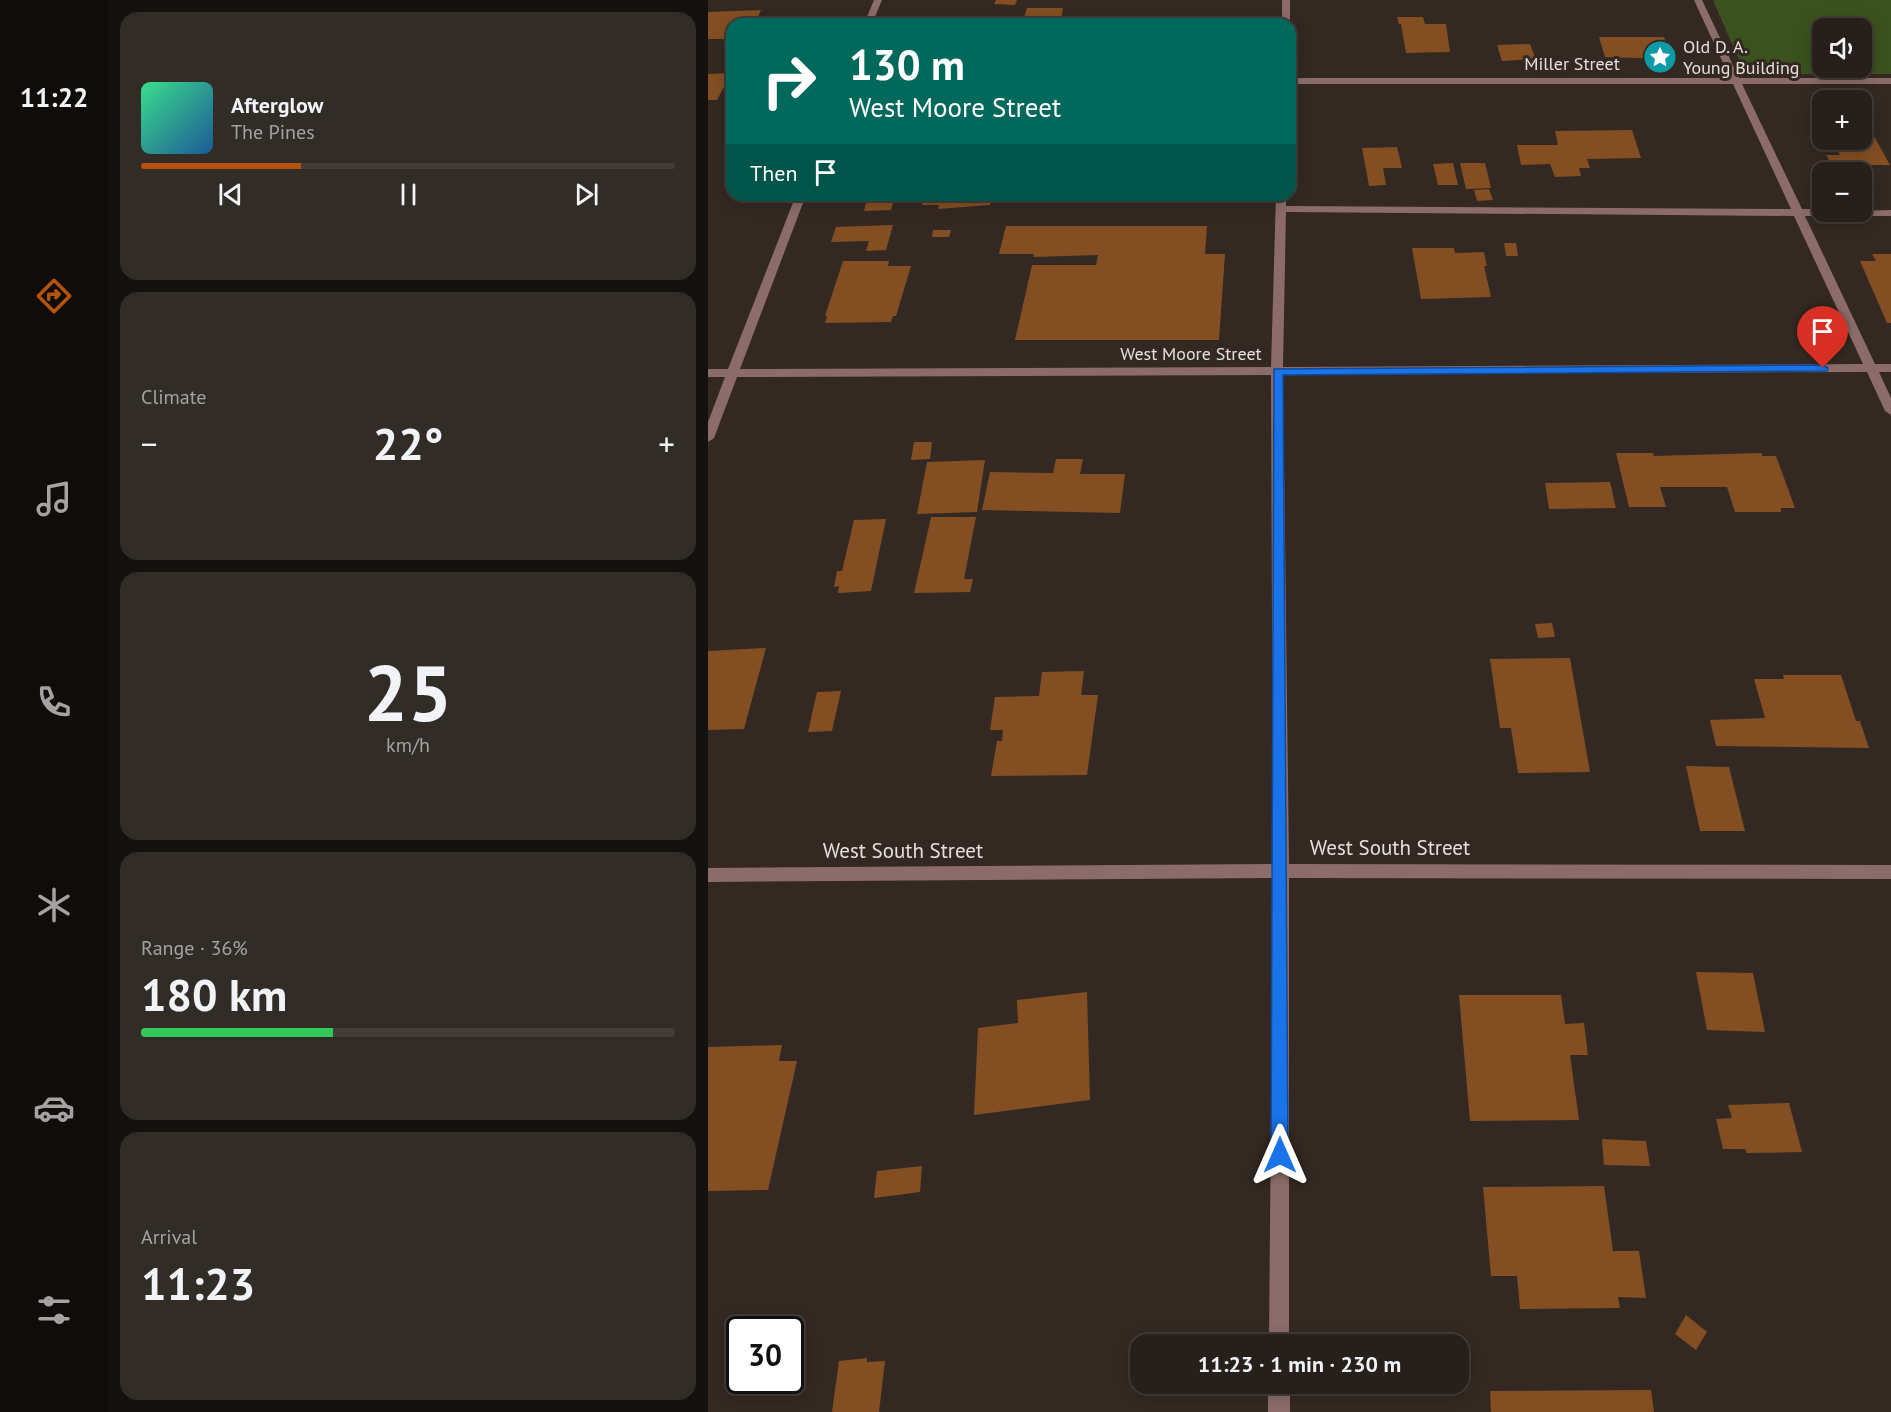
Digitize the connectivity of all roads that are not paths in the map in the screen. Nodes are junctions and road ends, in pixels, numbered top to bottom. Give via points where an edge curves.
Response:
1 (878, 0) edge
2 (1286, 0) edge
3 (1698, 0) edge
4 (870, 18) edge
5 (1286, 18) edge
6 (1296, 81) edge
7 (1891, 81) edge
8 (1736, 82) junction
9 (799, 201) edge
10 (1281, 201) edge
11 (1281, 209) junction
12 (1891, 213) edge
13 (1800, 214) junction
14 (1870, 368) junction
15 (1891, 368) edge
16 (1277, 372) junction
17 (708, 373) edge
18 (733, 373) junction
19 (1891, 411) edge
20 (708, 438) edge
21 (1281, 871) junction
22 (1891, 872) edge
23 (708, 875) edge
24 (1279, 1334) edge
25 (1279, 1394) edge
26 (1279, 1412) edge

1 - 4 street
2 - 5 street
3 - 8 street
6 - 8 street, Miller Street
7 - 8 street, Miller Street
8 - 13 street
9 - 18 street
10 - 11 street
11 - 13 street
11 - 16 street
12 - 13 street
13 - 14 street
14 - 15 street, West Moore Street
14 - 16 street, West Moore Street
14 - 19 street
16 - 18 street, West Moore Street
16 - 21 street
17 - 18 street, West Moore Street
18 - 20 street
21 - 22 street, West South Street
21 - 23 street, West South Street
21 - 24 street
25 - 26 street

